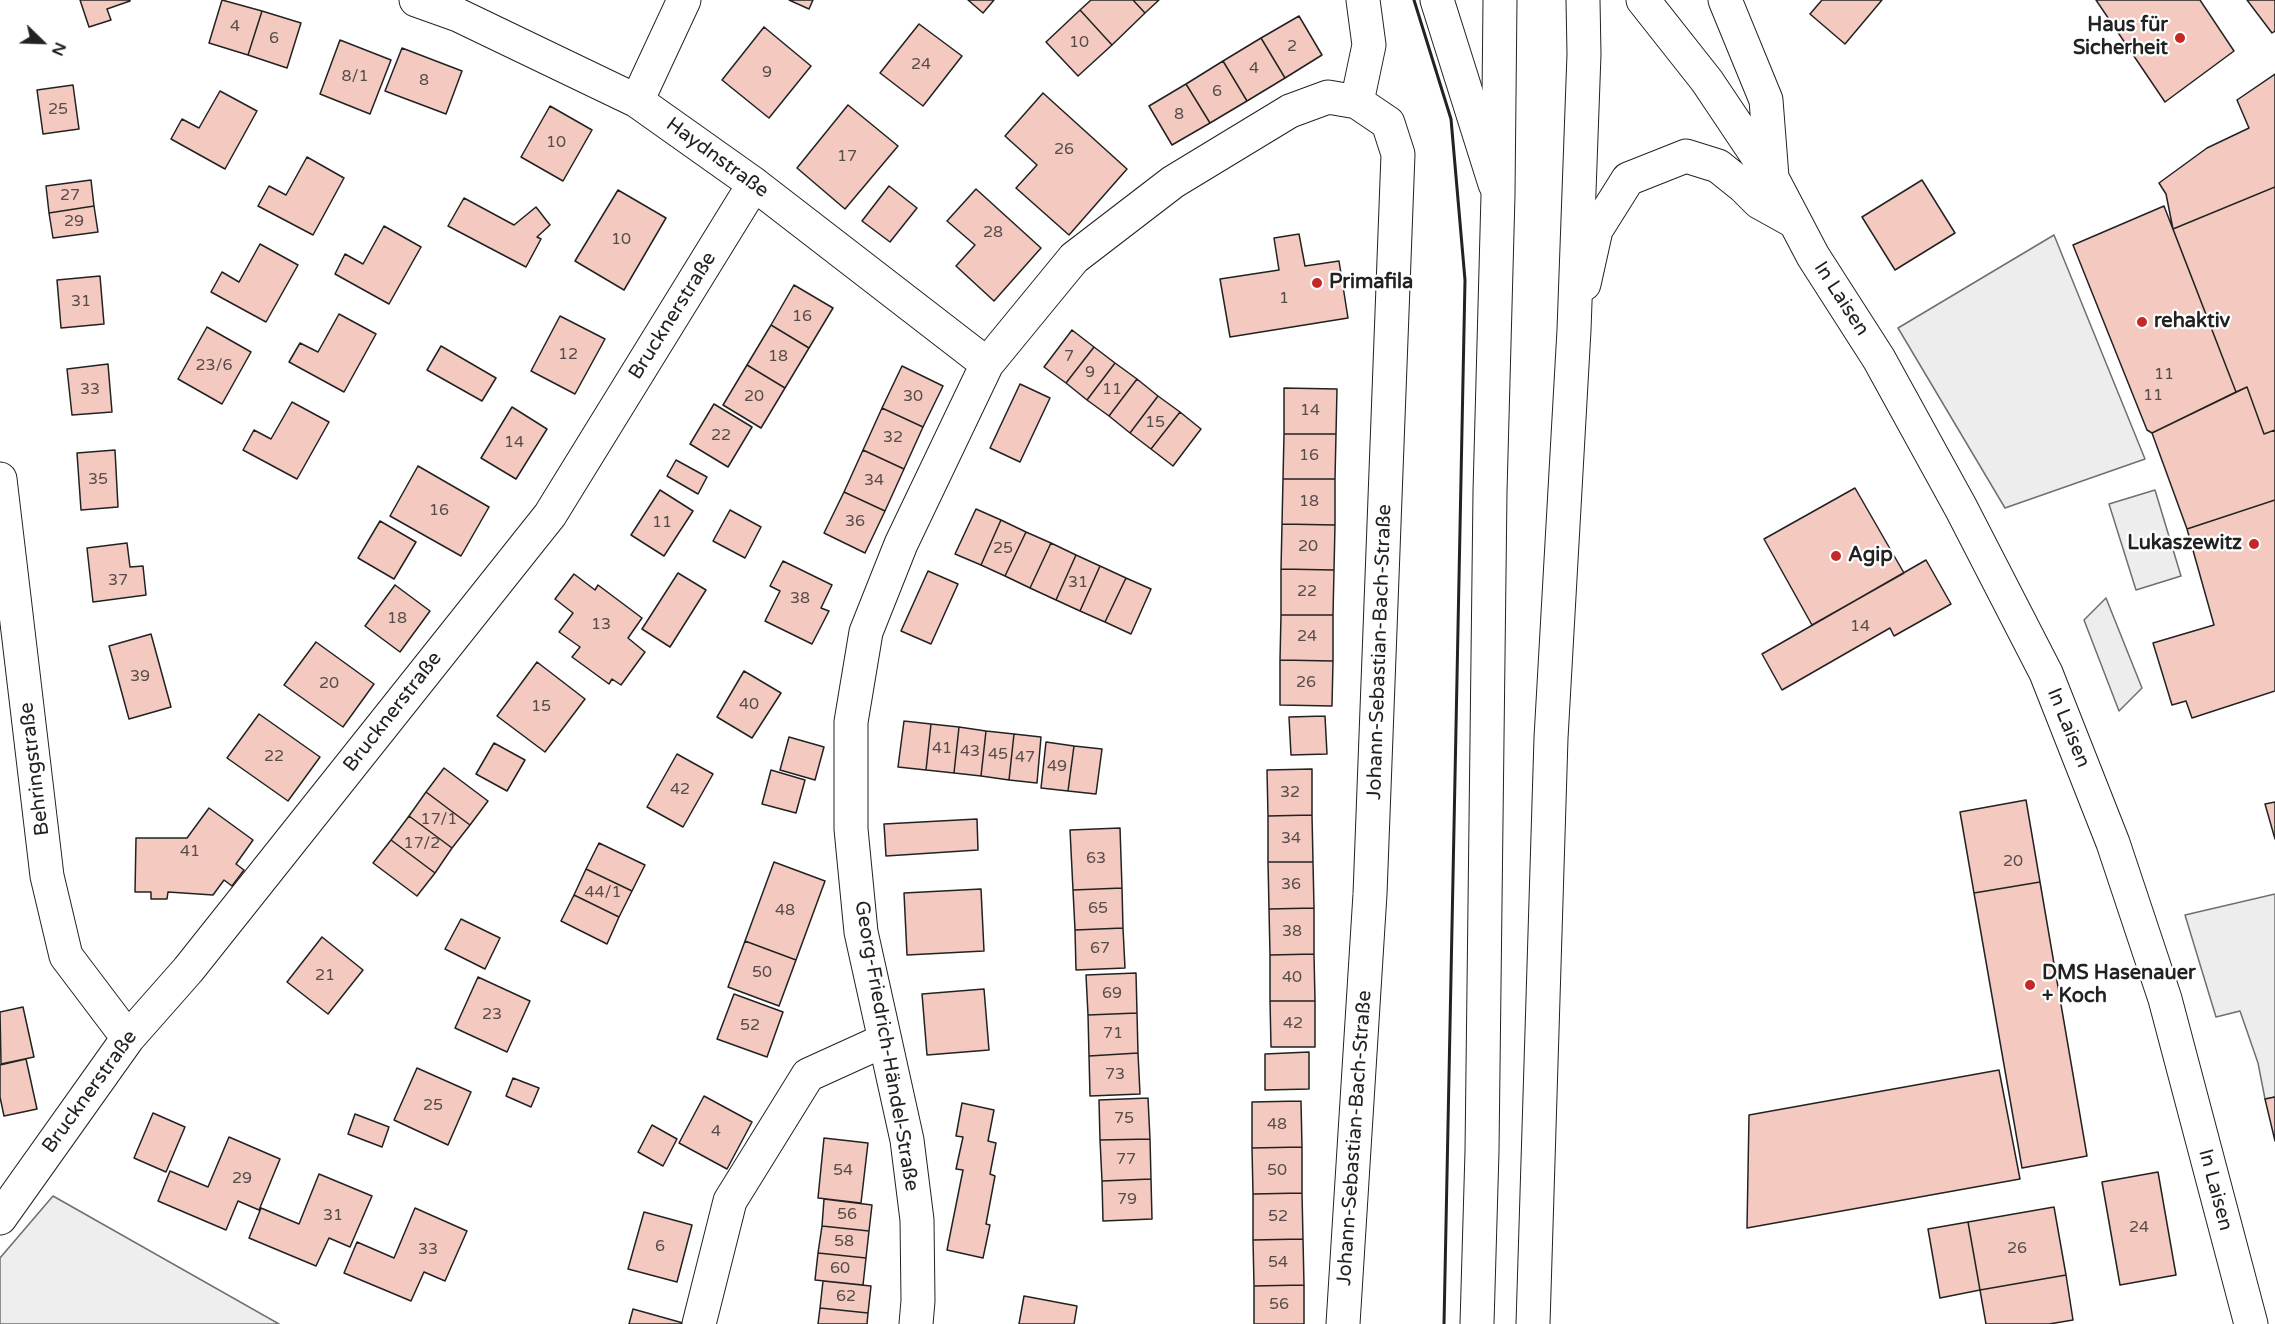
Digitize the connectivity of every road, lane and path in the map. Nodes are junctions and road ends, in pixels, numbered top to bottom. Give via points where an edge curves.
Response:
1 (416, 0) edge
2 (684, 0) edge
3 (1364, 0) edge
4 (1437, 0) edge
5 (1583, 0) edge
6 (1643, 0) edge
7 (1725, 0) edge
8 (1501, 2) edge
9 (637, 101) junction
10 (1357, 102) junction
11 (1772, 178) junction
12 (754, 184) junction
13 (1498, 195) junction
14 (1795, 222) junction
15 (1574, 330) junction
16 (987, 364) junction
17 (0, 479) edge
18 (128, 1038) junction
19 (885, 1040) junction
20 (0, 1218) edge
21 (699, 1324) edge
22 (916, 1324) edge
23 (1343, 1324) edge
24 (1477, 1324) edge
25 (1533, 1324) edge
26 (2251, 1324) edge

1 - 9 street, Haydnstraße via 458,15
2 - 9 street
3 - 10 street via 1369,45
4 - 13 street
5 - 15 street
6 - 11 street, In Laisen via 1707,81
7 - 11 street, In Laisen via 1766,100
8 - 13 street
9 - 12 street, Haydnstraße
10 - 16 street, Georg-Friedrich-Händel-Straße via 1328,97 1290,111 1173,182 1074,258
10 - 23 street, Johann-Sebastian-Bach-Straße via 1388,123 1398,154 1370,894
11 - 14 street, In Laisen
12 - 16 street, Haydnstraße
12 - 18 street, Brucknerstraße via 550,515 188,970
13 - 24 street
14 - 15 street via 1759,202 1718,166 1686,156 1628,179 1596,230
14 - 26 street, In Laisen via 1880,359 2046,673 2113,843 2165,999
15 - 25 street via 1551,738
16 - 19 street, Georg-Friedrich-Händel-Straße via 901,544 866,632 851,723 851,829 861,932
17 - 18 street, Behringstraße via 50,887 66,956
18 - 20 street, Brucknerstraße
19 - 21 street via 807,1075 730,1201
19 - 22 street, Georg-Friedrich-Händel-Straße via 907,1140 917,1220

